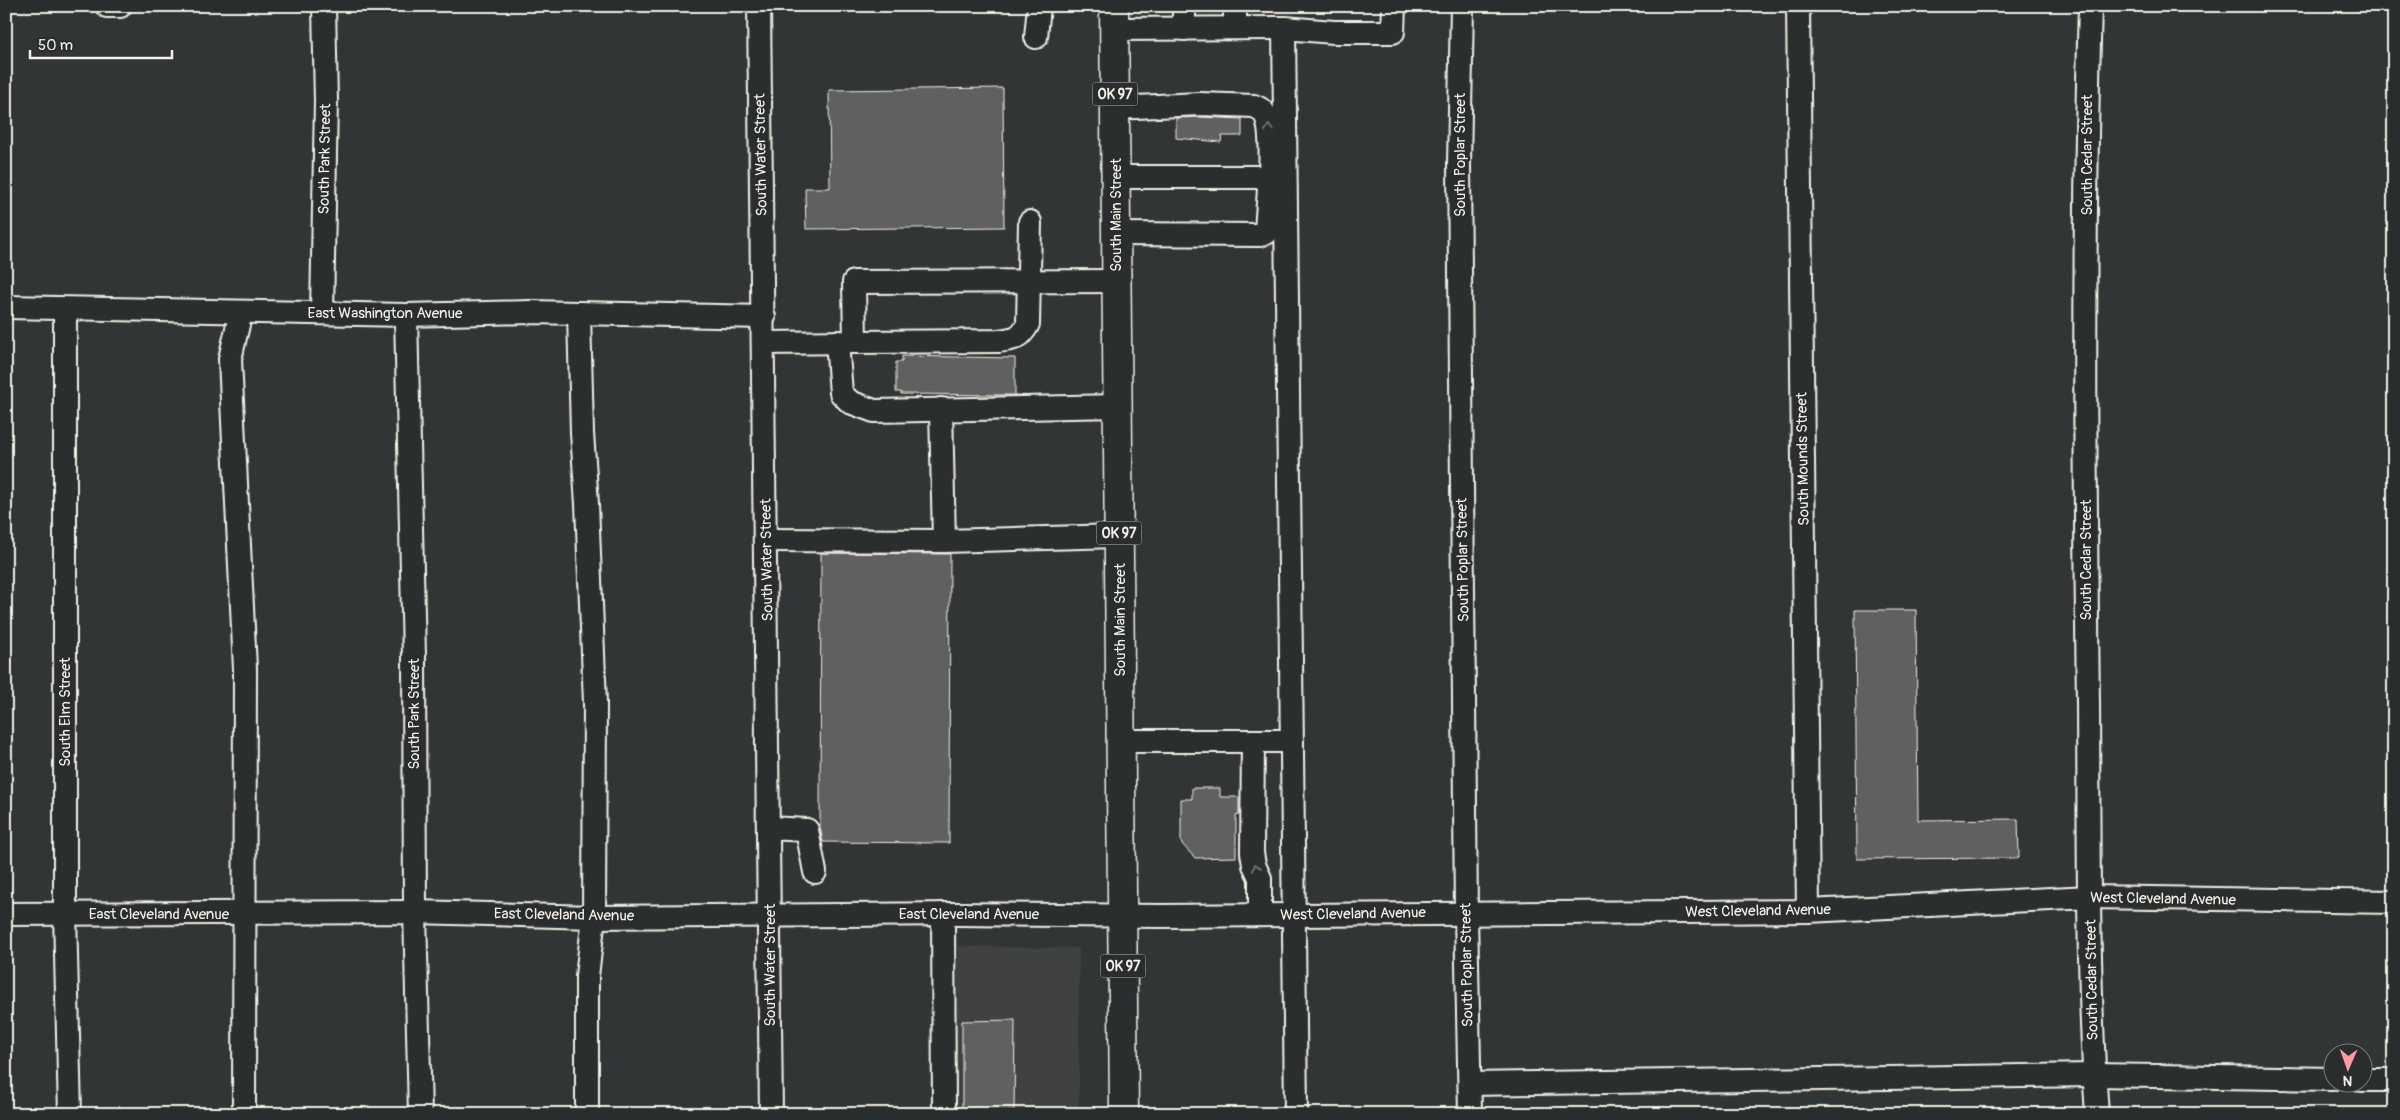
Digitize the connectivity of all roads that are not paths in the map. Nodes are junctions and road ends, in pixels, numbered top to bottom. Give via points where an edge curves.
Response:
1 (107, 6) edge
2 (120, 6) edge
3 (324, 6) edge
4 (759, 6) edge
5 (1039, 6) edge
6 (1184, 6) edge
7 (1394, 6) edge
8 (1462, 6) edge
9 (1798, 6) edge
10 (2090, 6) edge
11 (1235, 17) edge
12 (1114, 18) edge
13 (1284, 28) junction
14 (1184, 29) junction
15 (1036, 37) dead end
16 (1115, 108) junction
17 (1268, 176) junction
18 (1116, 177) junction
19 (1030, 222) dead end
20 (1116, 234) junction
21 (1030, 281) junction
22 (1117, 281) junction
23 (6, 307) edge
24 (66, 310) junction
25 (241, 312) junction
26 (322, 312) junction
27 (579, 313) junction
28 (406, 315) junction
29 (764, 317) junction
30 (846, 342) junction
31 (764, 343) junction
32 (1118, 406) junction
33 (941, 409) junction
34 (1119, 536) junction
35 (766, 540) junction
36 (944, 541) junction
37 (1121, 741) junction
38 (1253, 741) junction
39 (1292, 741) junction
40 (769, 828) junction
41 (815, 872) dead end
42 (2090, 897) junction
43 (2394, 902) edge
44 (1808, 911) junction
45 (415, 912) junction
46 (244, 913) junction
47 (1466, 913) junction
48 (6, 914) edge
49 (65, 914) junction
50 (943, 914) junction
51 (770, 915) junction
52 (1260, 915) junction
53 (1292, 915) junction
54 (1122, 916) junction
55 (594, 917) junction
56 (2094, 1075) junction
57 (2322, 1079) edge
58 (2372, 1080) edge
59 (2394, 1080) edge
60 (1470, 1084) junction
61 (70, 1114) edge
62 (244, 1114) edge
63 (420, 1114) edge
64 (588, 1114) edge
65 (771, 1114) edge
66 (944, 1114) edge
67 (1124, 1114) edge
68 (1296, 1114) edge
69 (1470, 1114) edge
70 (2097, 1114) edge

1 - 2 street
3 - 26 street, South Park Street via 326,83
4 - 29 street, South Water Street
5 - 15 street
6 - 14 street
7 - 13 street via 1393,32
8 - 47 street, South Poplar Street via 1459,174
9 - 44 street, South Mounds Street
10 - 42 street, South Cedar Street via 2086,547
11 - 13 street
11 - 14 street
12 - 14 street
12 - 16 main road, South Main Street / OK 97
13 - 39 street
17 -> 16 street via 1270,135 1267,117 1261,108 1200,104
16 - 18 main road, South Main Street / OK 97
17 - 18 street
17 - 20 street via 1266,233
18 - 20 main road, South Main Street / OK 97
19 - 21 street
20 - 22 main road, South Main Street / OK 97
21 - 22 street
21 - 30 street via 1028,324 1014,339
21 - 30 street via 854,282
22 - 32 main road, South Main Street / OK 97
23 - 24 street, East Washington Avenue
24 - 25 street, East Washington Avenue
24 - 49 street, South Elm Street
25 - 26 street, East Washington Avenue
25 - 46 street via 230,359 245,669
26 - 28 street, East Washington Avenue
27 - 28 street, East Washington Avenue
27 - 29 street, East Washington Avenue
27 - 55 street via 595,703
28 - 45 street, South Park Street via 414,656
29 - 31 street, South Water Street
30 - 31 street
30 - 33 street via 842,393 850,402 874,411
31 - 35 street, South Water Street
32 - 33 street
32 - 34 main road, South Main Street / OK 97
33 - 36 street
34 - 36 street
34 - 37 main road, South Main Street / OK 97
35 - 36 street
35 - 40 street, South Water Street
37 - 38 street
37 - 54 main road, South Main Street / OK 97
38 - 39 street
52 -> 38 street via 1260,878 1252,853
39 - 53 street
40 - 41 street via 807,830
40 - 51 street, South Water Street
42 - 43 street, West Cleveland Avenue
42 - 44 street, West Cleveland Avenue
42 - 56 street, South Cedar Street
44 - 47 street, West Cleveland Avenue
45 - 46 street, East Cleveland Avenue
45 - 55 street, East Cleveland Avenue
45 - 63 street, South Park Street
46 - 49 street, East Cleveland Avenue
46 - 62 street
47 - 53 street, West Cleveland Avenue
47 - 60 street, South Poplar Street
48 - 49 street, East Cleveland Avenue
49 - 61 street, South Elm Street
50 - 51 street, East Cleveland Avenue
50 - 54 street, East Cleveland Avenue
50 - 66 street
51 - 55 street, East Cleveland Avenue
51 - 65 street, South Water Street
52 - 53 street, West Cleveland Avenue
52 - 54 street, West Cleveland Avenue
53 - 68 street
54 - 67 main road, South Main Street / OK 97
55 - 64 street via 588,976
56 - 57 street
56 - 60 street
56 - 70 street, South Cedar Street
58 - 59 street
60 - 69 street, South Poplar Street

